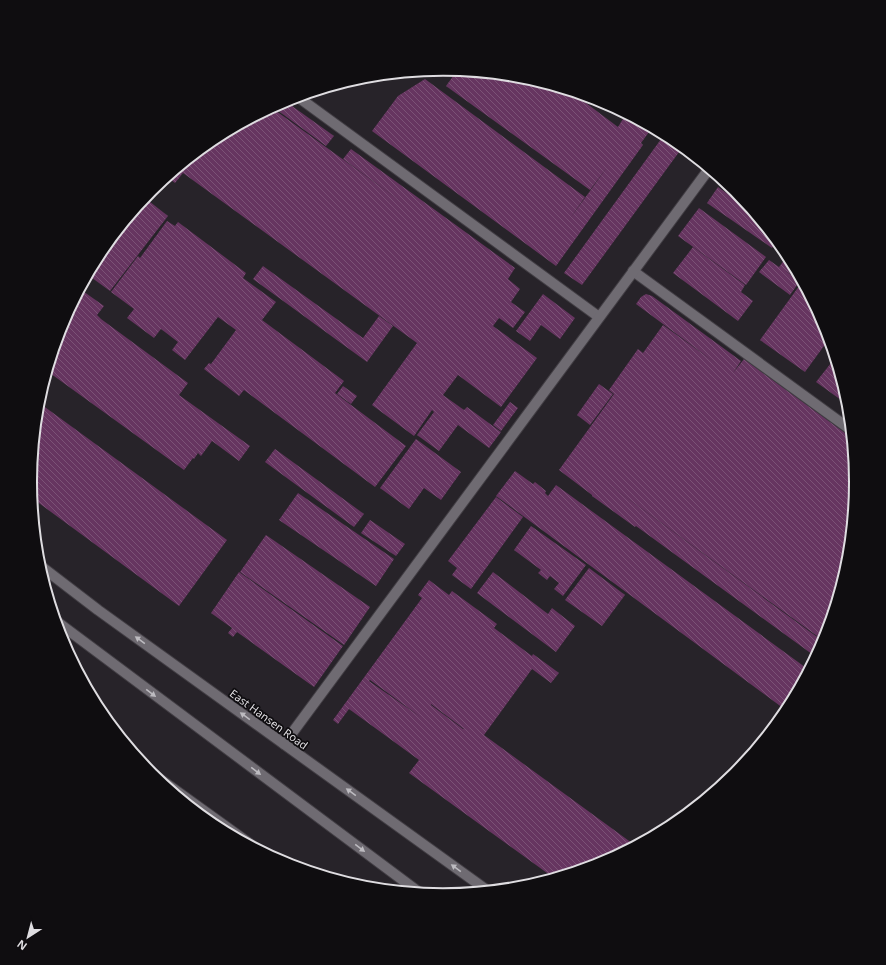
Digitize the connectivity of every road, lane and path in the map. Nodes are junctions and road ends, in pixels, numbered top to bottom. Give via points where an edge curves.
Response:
1 (304, 101) edge
2 (705, 172) edge
3 (633, 271) junction
4 (599, 317) junction
5 (845, 426) edge
6 (47, 571) edge
7 (64, 627) edge
8 (284, 744) junction
9 (482, 887) edge
10 (413, 888) edge

1 - 4 main road
2 - 3 main road
3 - 4 main road
3 - 5 main road
4 - 8 main road
8 -> 6 main road, East Hansen Road
7 -> 10 main road
9 -> 8 main road, East Hansen Road

